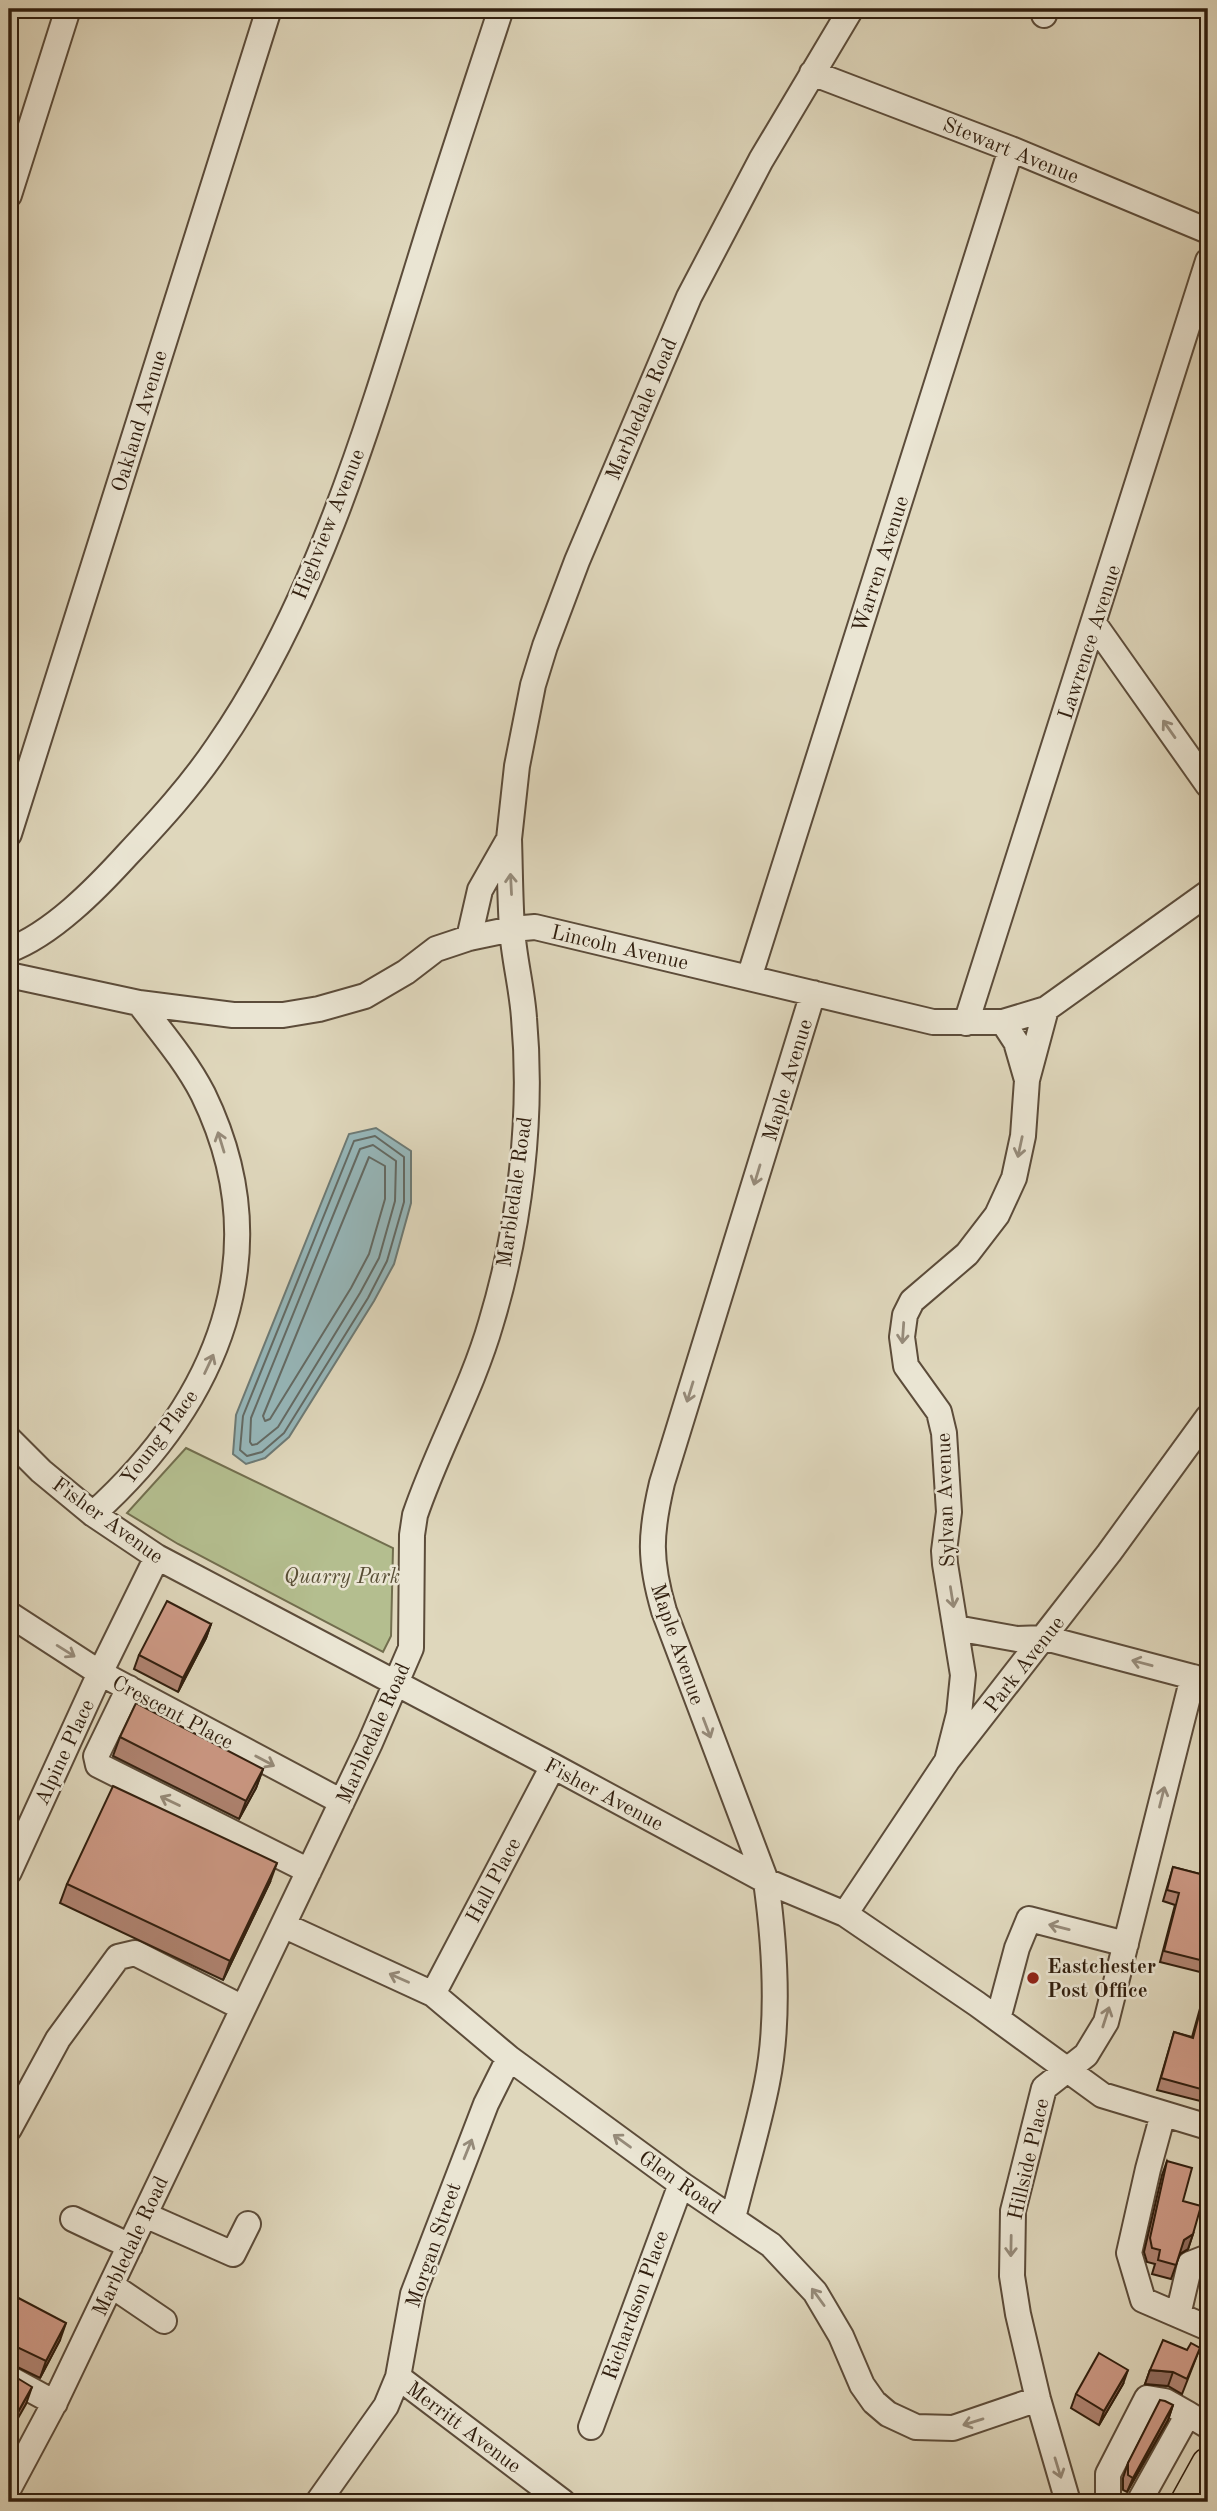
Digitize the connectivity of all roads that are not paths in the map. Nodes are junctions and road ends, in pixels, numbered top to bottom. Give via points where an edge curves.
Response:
1 (68, 9) edge
2 (269, 9) edge
3 (501, 9) edge
4 (851, 9) edge
5 (812, 73) junction
6 (1011, 149) junction
7 (9, 195) edge
8 (1208, 231) edge
9 (1208, 261) edge
10 (1095, 625) junction
11 (1208, 785) edge
12 (9, 834) edge
13 (509, 839) junction
14 (1208, 893) edge
15 (512, 929) junction
16 (469, 938) junction
17 (9, 950) edge
18 (9, 975) edge
19 (749, 978) junction
20 (813, 993) junction
21 (139, 1003) junction
22 (1046, 1009) junction
23 (1003, 1022) junction
24 (967, 1023) junction
25 (1027, 1080) junction
26 (1208, 1417) edge
27 (9, 1439) edge
28 (93, 1514) junction
29 (157, 1558) junction
30 (9, 1614) edge
31 (956, 1628) junction
32 (1045, 1638) junction
33 (100, 1673) junction
34 (1200, 1679) edge
35 (397, 1683) junction
36 (129, 1688) junction
37 (947, 1761) junction
38 (553, 1766) junction
39 (342, 1802) junction
40 (309, 1871) junction
41 (9, 1872) edge
42 (766, 1881) junction
43 (845, 1914) junction
44 (283, 1925) junction
45 (1126, 1944) junction
46 (433, 1994) junction
47 (243, 2008) junction
48 (998, 2019) junction
49 (509, 2058) junction
50 (1066, 2069) junction
51 (1163, 2114) junction
52 (1208, 2127) edge
53 (9, 2129) edge
54 (681, 2184) junction
55 (145, 2214) junction
56 (733, 2218) junction
57 (73, 2219) dead end
58 (248, 2224) dead end
59 (130, 2246) junction
60 (1208, 2257) edge
61 (111, 2285) junction
62 (1178, 2315) junction
63 (164, 2321) dead end
64 (1208, 2328) edge
65 (398, 2377) junction
66 (9, 2378) edge
67 (1038, 2399) junction
68 (55, 2403) junction
69 (1198, 2420) edge
70 (591, 2427) dead end
71 (1208, 2464) edge
72 (9, 2488) edge
73 (318, 2502) edge
74 (564, 2502) edge
75 (1068, 2502) edge
76 (1108, 2502) edge
77 (1139, 2502) edge
78 (1188, 2502) edge

1 - 7 street
2 - 12 street, Oakland Avenue
3 - 17 street, Highview Avenue via 377,397 313,569 274,650 219,746 180,799 76,905
4 - 5 street, Marbledale Road
5 - 6 street, Stewart Avenue
5 - 13 street, Marbledale Road via 689,297 578,561 533,685
6 - 8 street, Stewart Avenue
6 - 19 street, Warren Avenue
9 - 10 street, Lawrence Avenue
11 -> 10 street
10 - 24 street, Lawrence Avenue
15 -> 13 street, Marbledale Road
13 - 16 street, Marbledale Road via 480,890
14 - 22 street, Lincoln Avenue
15 - 16 street, Lincoln Avenue
15 - 19 street, Lincoln Avenue via 535,927
15 - 35 street, Marbledale Road via 524,1018 526,1079 519,1185 492,1322 415,1515 412,1635
16 - 21 street, Lincoln Avenue via 436,949 365,996 319,1009 233,1015
18 - 21 street, Lincoln Avenue
19 - 20 street, Lincoln Avenue
20 - 24 street, Lincoln Avenue via 933,1022
20 -> 42 street, Maple Avenue via 662,1483 651,1544 664,1611
28 -> 21 street, Young Place via 165,1434 197,1387 216,1347 234,1283 237,1252 229,1168 217,1129 182,1059
22 - 23 street, Lincoln Avenue
22 - 25 street, Sylvan Avenue
23 - 24 street, Lincoln Avenue
23 - 25 street, Sylvan Avenue via 1016,1042
25 -> 31 street, Sylvan Avenue via 1023,1136 998,1215 967,1254 912,1301 902,1337 906,1366 939,1412 944,1433 949,1512 945,1563
26 - 32 street, Park Avenue
27 - 28 street, Fisher Avenue
28 - 29 street, Fisher Avenue
29 - 33 street, Alpine Place
29 - 35 street, Fisher Avenue
30 -> 33 street, Crescent Place
31 - 32 street via 1017,1639
31 - 37 street, Sylvan Avenue via 963,1675
34 -> 32 street
32 - 37 street, Park Avenue
33 - 36 street, Crescent Place
33 - 41 street, Alpine Place
45 -> 34 street, Hillside Place
35 - 38 street, Fisher Avenue
35 - 39 street, Marbledale Road
36 -> 39 street, Crescent Place
40 -> 36 street via 98,1765 96,1756
37 - 43 street, Park Avenue
38 - 42 street, Fisher Avenue
38 - 46 street, Hall Place
39 - 40 street, Marbledale Road
40 - 44 street, Marbledale Road
42 - 43 street, Fisher Avenue
42 - 56 street, Maple Avenue via 774,2014 768,2082
43 - 48 street, Fisher Avenue
46 -> 44 street, Glen Road
44 - 47 street, Marbledale Road
45 -> 48 street via 1029,1919
50 -> 45 street, Hillside Place via 1086,2055 1106,2022
46 - 49 street, Glen Road
47 - 53 street via 135,1953 118,1958 58,2039
47 - 55 street, Marbledale Road
48 - 50 street, Fisher Avenue
54 -> 49 street, Glen Road
65 -> 49 street, Morgan Street via 412,2294 486,2104
50 - 51 street, Fisher Avenue via 1109,2099
50 -> 67 street, Hillside Place via 1044,2088 1013,2211 1012,2276
51 - 52 street, Fisher Avenue
51 - 62 street via 1129,2253 1143,2300
54 - 56 street, Glen Road
54 - 70 street, Richardson Place
55 - 58 street via 233,2254
55 - 59 street, Marbledale Road
67 -> 56 street, Glen Road via 953,2428 916,2427 888,2414 862,2385 815,2291 771,2245
57 - 59 street
59 - 61 street, Marbledale Road
60 - 62 street via 1190,2264
61 - 63 street
61 - 68 street, Marbledale Road
62 - 64 street
65 - 73 street, Morgan Street via 386,2406
65 - 74 street, Merritt Avenue
66 - 68 street
67 -> 75 street, Hillside Place
68 - 72 street, Marbledale Road
69 - 76 street via 1165,2401 1147,2398 1108,2474
69 - 77 street
71 - 78 main road

